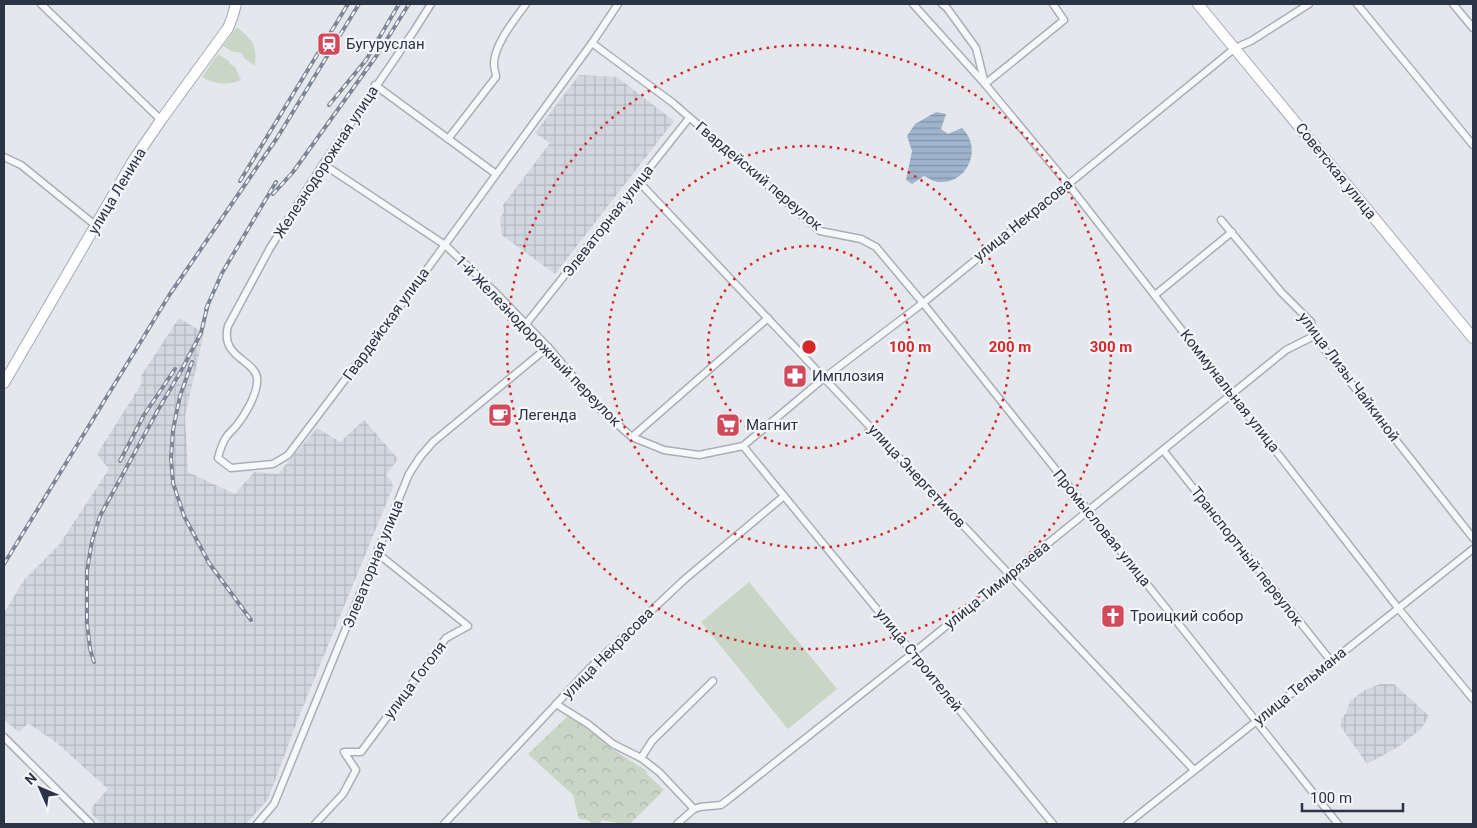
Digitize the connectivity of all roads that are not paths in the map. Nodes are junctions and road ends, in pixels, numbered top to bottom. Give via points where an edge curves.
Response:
1 (41, 4) edge
2 (236, 4) edge
3 (431, 4) edge
4 (526, 4) edge
5 (618, 4) edge
6 (914, 4) edge
7 (942, 4) edge
8 (1053, 4) edge
9 (1198, 4) edge
10 (1309, 4) edge
11 (1357, 4) edge
12 (1453, 4) edge
13 (1473, 28) edge
14 (592, 42) junction
15 (1235, 48) junction
16 (985, 84) junction
17 (376, 85) junction
18 (689, 118) junction
19 (161, 120) junction
20 (448, 139) junction
21 (1473, 145) edge
22 (4, 157) edge
23 (323, 164) junction
24 (496, 174) junction
25 (639, 182) junction
26 (1068, 184) junction
27 (1221, 220) dead end
28 (95, 225) junction
29 (1232, 232) junction
30 (445, 245) junction
31 (1155, 295) junction
32 (923, 303) junction
33 (768, 318) junction
34 (526, 324) junction
35 (228, 326) joint
36 (1314, 336) junction
37 (1473, 338) edge
38 (548, 347) junction
39 (824, 378) junction
40 (4, 383) edge
41 (1232, 394) junction
42 (632, 437) junction
43 (743, 446) junction
44 (1163, 450) junction
45 (784, 496) junction
46 (1088, 511) junction
47 (1473, 538) edge
48 (1473, 548) edge
49 (377, 552) junction
50 (1010, 575) junction
51 (1398, 608) junction
52 (913, 653) junction
53 (1331, 661) junction
54 (713, 681) dead end
55 (1473, 699) edge
56 (556, 704) junction
57 (1257, 721) junction
58 (4, 737) edge
59 (641, 758) junction
60 (1194, 770) junction
61 (694, 809) junction
62 (91, 824) edge
63 (257, 824) edge
64 (315, 824) edge
65 (444, 824) edge
66 (677, 824) edge
67 (1053, 824) edge
68 (1127, 824) edge
69 (1338, 824) edge

1 - 19 street
2 - 19 main road, улица Ленина via 228,28
3 - 17 street, Железнодорожная улица
4 - 20 street via 496,52 496,77
5 - 14 street, Гвардейская улица
6 - 16 street, Коммунальная улица
7 - 16 street, Коммунальная улица via 976,48
8 - 16 street via 1064,20
9 - 15 main road, Советская улица
10 - 15 street, улица Некрасова via 1251,42
11 - 21 street
12 - 13 street
14 - 18 street, Гвардейский переулок
14 - 24 street, Гвардейская улица
15 - 26 street, улица Некрасова
15 - 37 main road, Советская улица
16 - 26 street, Коммунальная улица
17 - 20 street
17 - 23 street, Железнодорожная улица
18 - 25 street, Элеваторная улица
18 - 32 street, Гвардейский переулок via 820,230 861,239 876,248
19 - 28 main road, улица Ленина
20 - 24 street
22 - 28 street via 20,165
23 - 30 street, 1-й Железнодорожный переулок
23 - 35 street, Железнодорожная улица via 270,248
24 - 30 street, Гвардейская улица
25 - 33 street, улица Энергетиков
25 - 34 street, Элеваторная улица
26 - 31 street, Коммунальная улица
26 - 32 street, улица Некрасова
27 - 29 street, улица Лизы Чайкиной
28 - 40 main road, улица Ленина
29 - 31 street
29 - 36 street, улица Лизы Чайкиной via 1310,322
30 - 34 street, 1-й Железнодорожный переулок
30 - 35 street, Гвардейская улица via 303,436 288,455 273,464 230,468 218,458 227,436 248,410 257,383 257,375 250,365 236,356 229,346 225,335
31 - 41 street, Коммунальная улица
32 - 39 street, улица Некрасова
32 - 46 street, Промысловая улица
33 - 39 street, улица Энергетиков
33 - 42 street
34 - 38 street, 1-й Железнодорожный переулок
36 - 41 street, улица Тимирязева via 1286,350
36 - 47 street, улица Лизы Чайкиной
38 - 42 street, 1-й Железнодорожный переулок via 602,411
38 - 49 street, Элеваторная улица via 433,442 420,457 409,474
39 - 43 street, улица Некрасова
39 - 50 street, улица Энергетиков
41 - 44 street, улица Тимирязева
41 - 51 street, Коммунальная улица
42 - 43 street, 1-й Железнодорожный переулок via 664,450 699,455
43 - 45 street, улица Строителей
44 - 46 street, улица Тимирязева
44 - 53 street, Транспортный переулок
45 - 52 street, улица Строителей
45 - 56 street, улица Некрасова via 670,592
46 - 50 street, улица Тимирязева
46 - 57 street, Промысловая улица
48 - 51 street, улица Тельмана
49 - 63 street, Элеваторная улица via 274,804
49 - 64 street, улица Гоголя via 468,626 446,638 360,752 344,752 356,770 343,794
50 - 52 street, улица Тимирязева
50 - 60 street, улица Энергетиков
51 - 53 street, улица Тельмана
51 - 55 street, Коммунальная улица
52 - 61 street, улица Тимирязева via 721,805
52 - 67 street, улица Строителей
53 - 57 street, улица Тельмана
54 - 59 street via 652,741
56 - 59 street via 613,744
56 - 65 street, улица Некрасова
57 - 60 street, улица Тельмана
57 - 69 street, Промысловая улица
58 - 62 street
59 - 61 street
60 - 68 street, улица Тельмана
61 - 66 street

